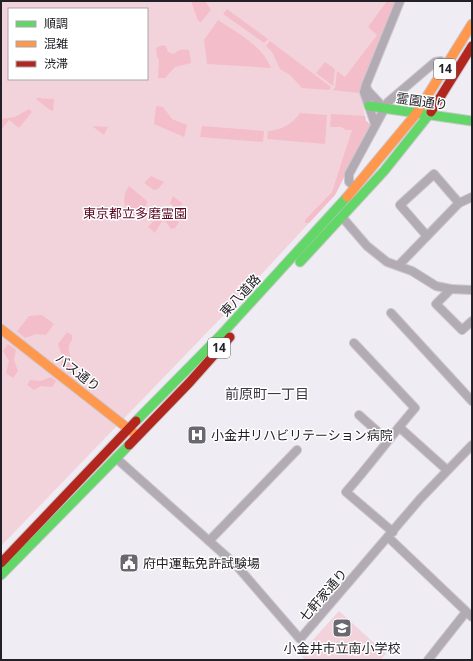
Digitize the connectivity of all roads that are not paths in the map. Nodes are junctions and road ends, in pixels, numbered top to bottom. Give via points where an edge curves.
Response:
1 (400, 1) edge
2 (472, 24) edge
3 (472, 46) edge
4 (448, 65) junction
5 (366, 85) junction
6 (369, 106) junction
7 (384, 108) junction
8 (416, 114) junction
9 (430, 114) junction
10 (472, 121) edge
11 (375, 124) junction
12 (355, 187) junction
13 (472, 197) edge
14 (459, 203) junction
15 (342, 217) junction
16 (427, 236) junction
17 (399, 265) junction
18 (452, 289) junction
19 (472, 290) edge
20 (392, 313) dead end
21 (472, 321) edge
22 (1, 329) edge
23 (354, 343) dead end
24 (470, 396) edge
25 (359, 415) dead end
26 (399, 427) junction
27 (128, 428) junction
28 (137, 436) junction
29 (387, 440) junction
30 (472, 445) edge
31 (297, 450) dead end
32 (118, 456) junction
33 (448, 470) junction
34 (72, 487) junction
35 (391, 534) junction
36 (209, 541) junction
37 (1, 563) edge
38 (1, 575) edge
39 (470, 615) edge
40 (428, 660) edge

1 - 5 street
2 - 4 main road, 東八道路 / 14
3 - 9 main road, 東八道路 / 14
4 - 7 street via 441,61 435,62
4 - 8 main road, 東八道路 / 14
5 - 6 street via 364,92
5 - 7 street via 368,91
6 - 7 main road, 霊園通り
6 - 11 street
7 - 8 main road, 霊園通り
7 - 11 street
8 - 9 main road, 霊園通り
8 - 12 main road, 東八道路 / 14
9 - 10 main road, 霊園通り
9 - 15 main road, 東八道路 / 14 via 378,178
11 - 12 street via 349,174 349,182
12 - 27 main road, 東八道路 / 14 via 225,330
13 - 14 street
14 - 16 street
14 - 16 street via 434,174 400,204
15 - 17 street via 371,250 393,265
15 - 28 main road, 東八道路 / 14
16 - 17 street
17 - 18 street via 436,286
18 - 19 street
18 - 21 street via 436,304 462,330
20 - 24 street
22 - 27 main road, バス通り
23 - 26 street via 415,408
25 - 29 street
26 - 29 street
26 - 33 street
27 - 28 main road, バス通り
27 - 34 main road, 東八道路 / 14
28 - 32 main road, 東八道路 / 14
29 - 35 street via 346,492
30 - 33 street, 七軒家通り
31 - 36 street
32 - 34 main road via 117,452 112,452 97,468
32 - 36 street, 七軒家通り
32 - 38 main road, 東八道路 / 14
33 - 35 street, 七軒家通り
34 - 37 main road, 東八道路 / 14
35 - 36 street, 七軒家通り via 300,639 255,586
35 - 39 street
39 - 40 street

